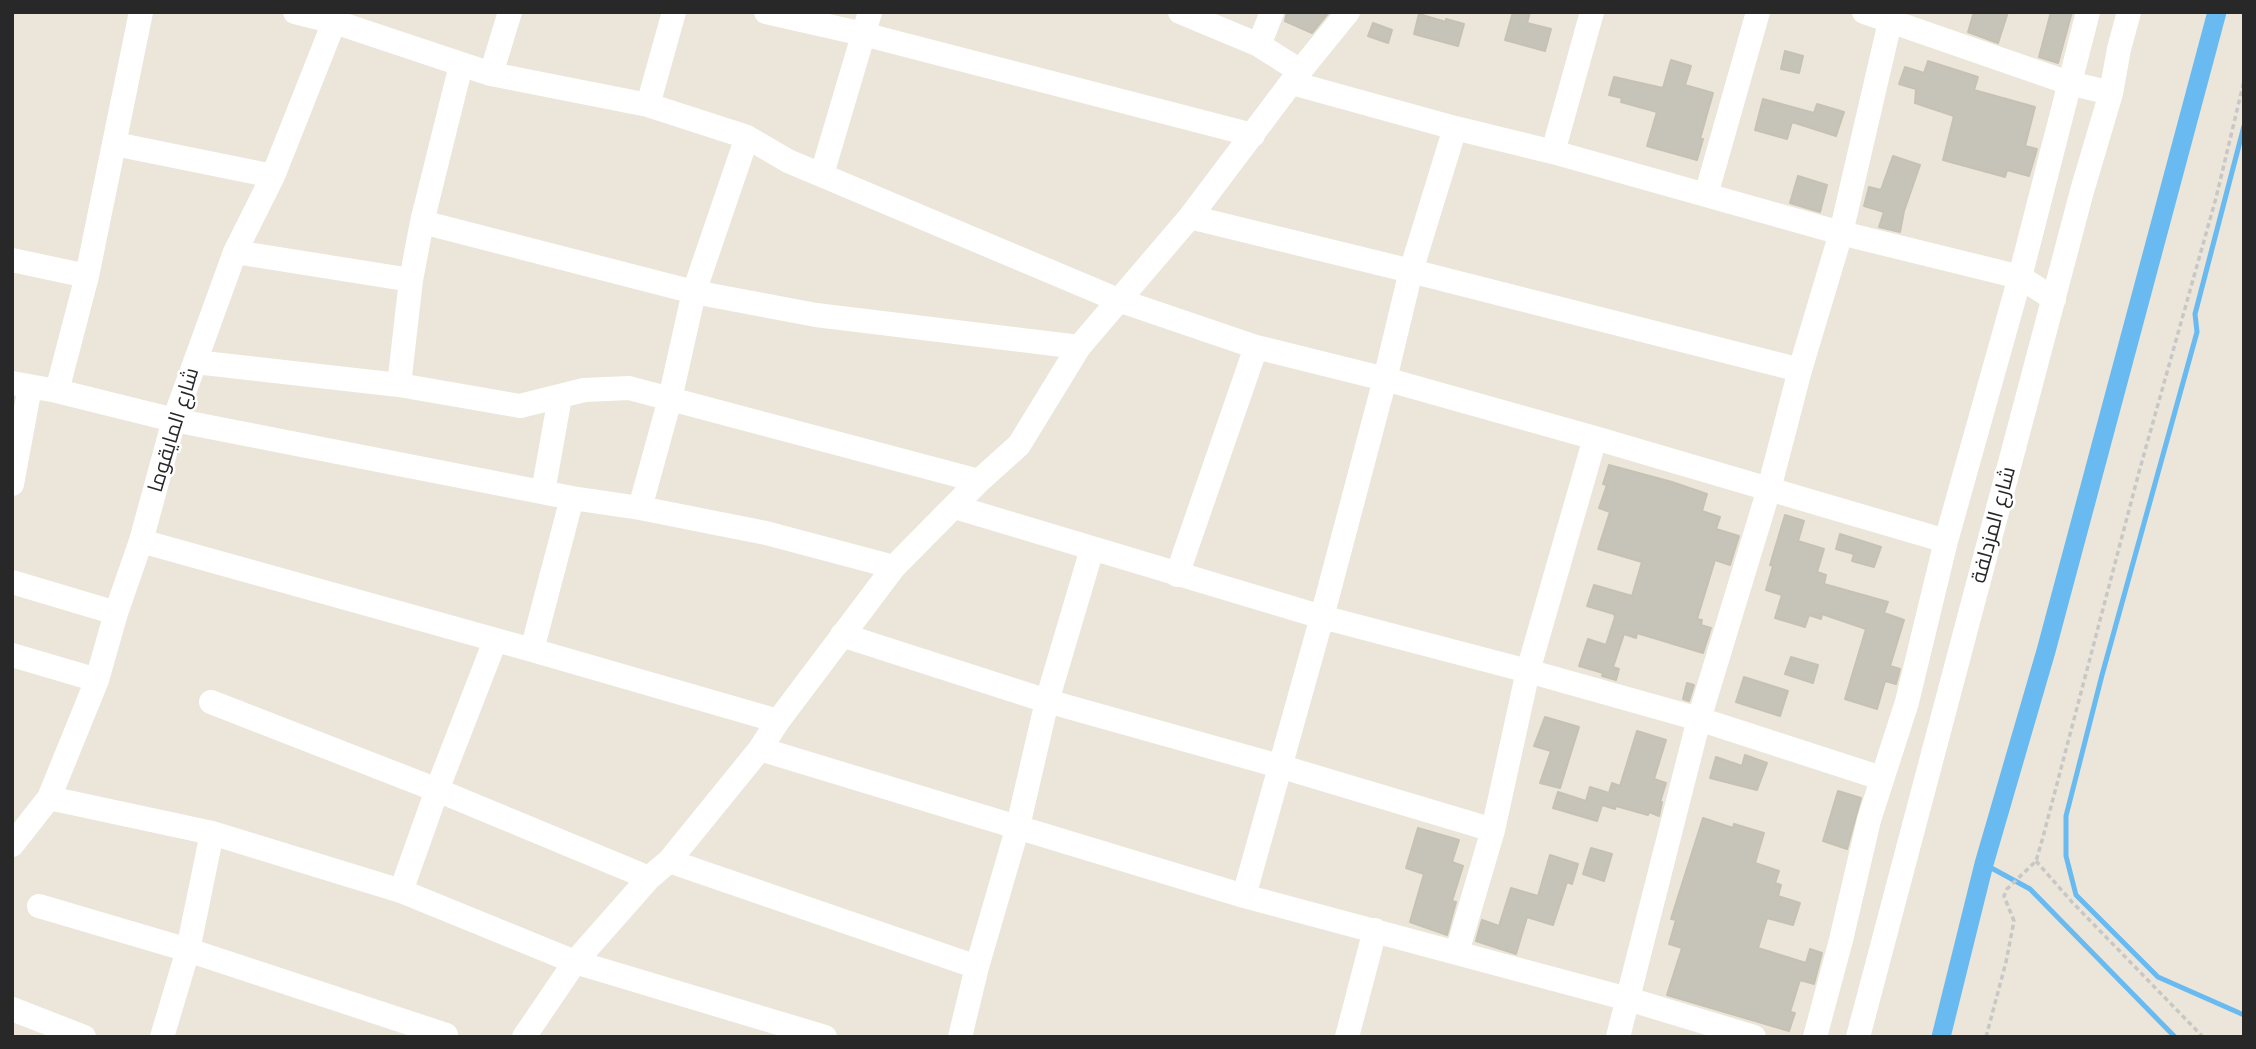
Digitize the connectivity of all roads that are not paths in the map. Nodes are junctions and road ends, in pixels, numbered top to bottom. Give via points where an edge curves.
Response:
1 (141, 12) edge
2 (295, 12) edge
3 (510, 12) edge
4 (674, 12) edge
5 (766, 12) edge
6 (1180, 12) edge
7 (1272, 12) edge
8 (1348, 12) edge
9 (1592, 12) edge
10 (1758, 12) edge
11 (1864, 12) edge
12 (2088, 12) edge
13 (2129, 12) edge
14 (336, 17) edge
15 (1890, 22) junction
16 (867, 23) edge
17 (1259, 45) junction
18 (461, 65) junction
19 (491, 74) junction
20 (1296, 77) junction
21 (2069, 83) junction
22 (2111, 93) junction
23 (648, 105) junction
24 (1455, 128) junction
25 (1253, 135) junction
26 (747, 137) junction
27 (115, 144) junction
28 (1552, 152) junction
29 (822, 174) junction
30 (273, 176) junction
31 (1706, 195) junction
32 (1190, 217) junction
33 (422, 222) junction
34 (1841, 233) junction
35 (235, 252) junction
36 (12, 260) edge
37 (1411, 271) junction
38 (87, 276) junction
39 (2020, 277) junction
40 (411, 279) junction
41 (694, 292) junction
42 (2054, 299) junction
43 (1118, 300) junction
44 (1079, 346) junction
45 (1256, 347) junction
46 (195, 362) junction
47 (1800, 370) junction
48 (1385, 379) junction
49 (21, 385) edge
50 (399, 385) junction
51 (57, 391) junction
52 (560, 397) junction
53 (670, 399) junction
54 (173, 420) junction
55 (1595, 438) junction
56 (979, 481) junction
57 (12, 484) edge
58 (1769, 489) junction
59 (543, 492) junction
60 (572, 498) junction
61 (955, 507) junction
62 (640, 508) junction
63 (141, 541) junction
64 (1946, 541) junction
65 (1092, 549) junction
66 (894, 567) junction
67 (1177, 575) junction
68 (12, 582) edge
69 (116, 613) junction
70 (1322, 617) junction
71 (842, 635) junction
72 (495, 641) junction
73 (531, 650) junction
74 (12, 655) edge
75 (1528, 671) junction
76 (97, 680) junction
77 (1047, 701) junction
78 (211, 702) dead end
79 (1699, 719) junction
80 (778, 722) junction
81 (760, 749) junction
82 (1279, 766) junction
83 (1881, 778) junction
84 (437, 790) junction
85 (49, 798) junction
86 (1018, 826) junction
87 (1493, 830) junction
88 (212, 833) junction
89 (12, 845) edge
90 (669, 861) junction
91 (649, 878) junction
92 (401, 891) junction
93 (1244, 896) junction
94 (39, 905) dead end
95 (1375, 930) junction
96 (188, 950) junction
97 (1457, 952) junction
98 (575, 962) junction
99 (977, 967) junction
100 (1628, 999) junction
101 (12, 1009) edge
102 (446, 1035) edge
103 (79, 1036) edge
104 (162, 1037) edge
105 (524, 1037) edge
106 (825, 1037) edge
107 (960, 1037) edge
108 (1346, 1037) edge
109 (1618, 1037) edge
110 (1754, 1037) edge
111 (1815, 1037) edge
112 (1858, 1037) edge

1 - 27 street
2 - 14 street
3 - 19 street
4 - 23 street
5 - 16 street
6 - 17 street
7 - 17 street
8 - 20 street
9 - 28 street
10 - 31 street
11 - 15 street
12 - 21 street
13 - 22 street, شارع المزدلفة
14 - 18 street
14 - 30 street, شارع المايقوما
15 - 21 street
15 - 34 street
16 - 25 street
16 - 29 street
17 - 20 street
18 - 19 street
18 - 33 street
19 - 23 street
20 - 24 street
20 - 25 street
21 - 22 street
21 - 39 street
22 - 42 street, شارع المزدلفة
23 - 26 street
24 - 28 street
24 - 37 street
25 - 32 street
26 - 29 street
26 - 41 street
27 - 30 street
27 - 38 street
28 - 31 street
29 - 43 street
30 - 35 street, شارع المايقوما
31 - 34 street
32 - 37 street
32 - 43 street
33 - 40 street
33 - 41 street
34 - 39 street
34 - 47 street
35 - 40 street
35 - 46 street, شارع المايقوما
36 - 38 street
37 - 47 street
37 - 48 street
38 - 51 street
39 - 42 street
39 - 64 street
40 - 50 street
41 - 44 street via 816,315
41 - 53 street
42 - 112 street, شارع المزدلفة
43 - 44 street
43 - 45 street
44 - 56 street via 1019,445
45 - 48 street
45 - 67 street
46 - 50 street
46 - 54 street, شارع المايقوما
47 - 58 street
48 - 55 street
48 - 70 street
49 - 51 street
49 - 57 street
50 - 52 street via 506,405
51 - 54 street
52 - 53 street via 584,390 629,388
52 - 59 street
53 - 56 street
53 - 62 street
54 - 59 street
54 - 63 street, شارع المايقوما
55 - 58 street
55 - 75 street
56 - 61 street
58 - 64 street
58 - 79 street
59 - 60 street
60 - 62 street
60 - 73 street
61 - 65 street
61 - 66 street
62 - 66 street via 766,533
63 - 69 street, شارع المايقوما
63 - 72 street
64 - 83 street via 1907,702
65 - 67 street
65 - 77 street
66 - 71 street
67 - 70 street
68 - 69 street
69 - 76 street, شارع المايقوما
70 - 75 street
70 - 82 street
71 - 77 street
71 - 80 street
72 - 73 street
72 - 84 street
73 - 80 street
74 - 76 street
75 - 79 street
75 - 87 street
76 - 85 street, شارع المايقوما
77 - 82 street
77 - 86 street
78 - 84 street
79 - 83 street
79 - 100 street
80 - 81 street
81 - 86 street
81 - 90 street
82 - 87 street
82 - 93 street
83 - 111 street
84 - 91 street
84 - 92 street
85 - 88 street
85 - 89 street, شارع المايقوما
86 - 93 street
86 - 99 street
87 - 97 street
88 - 92 street
88 - 96 street
90 - 91 street
90 - 99 street
91 - 98 street
92 - 98 street
93 - 95 street
94 - 96 street
95 - 97 street
95 - 108 street
96 - 102 street
96 - 104 street
97 - 100 street
98 - 105 street
98 - 106 street
99 - 107 street
100 - 109 street
100 - 110 street
101 - 103 street

